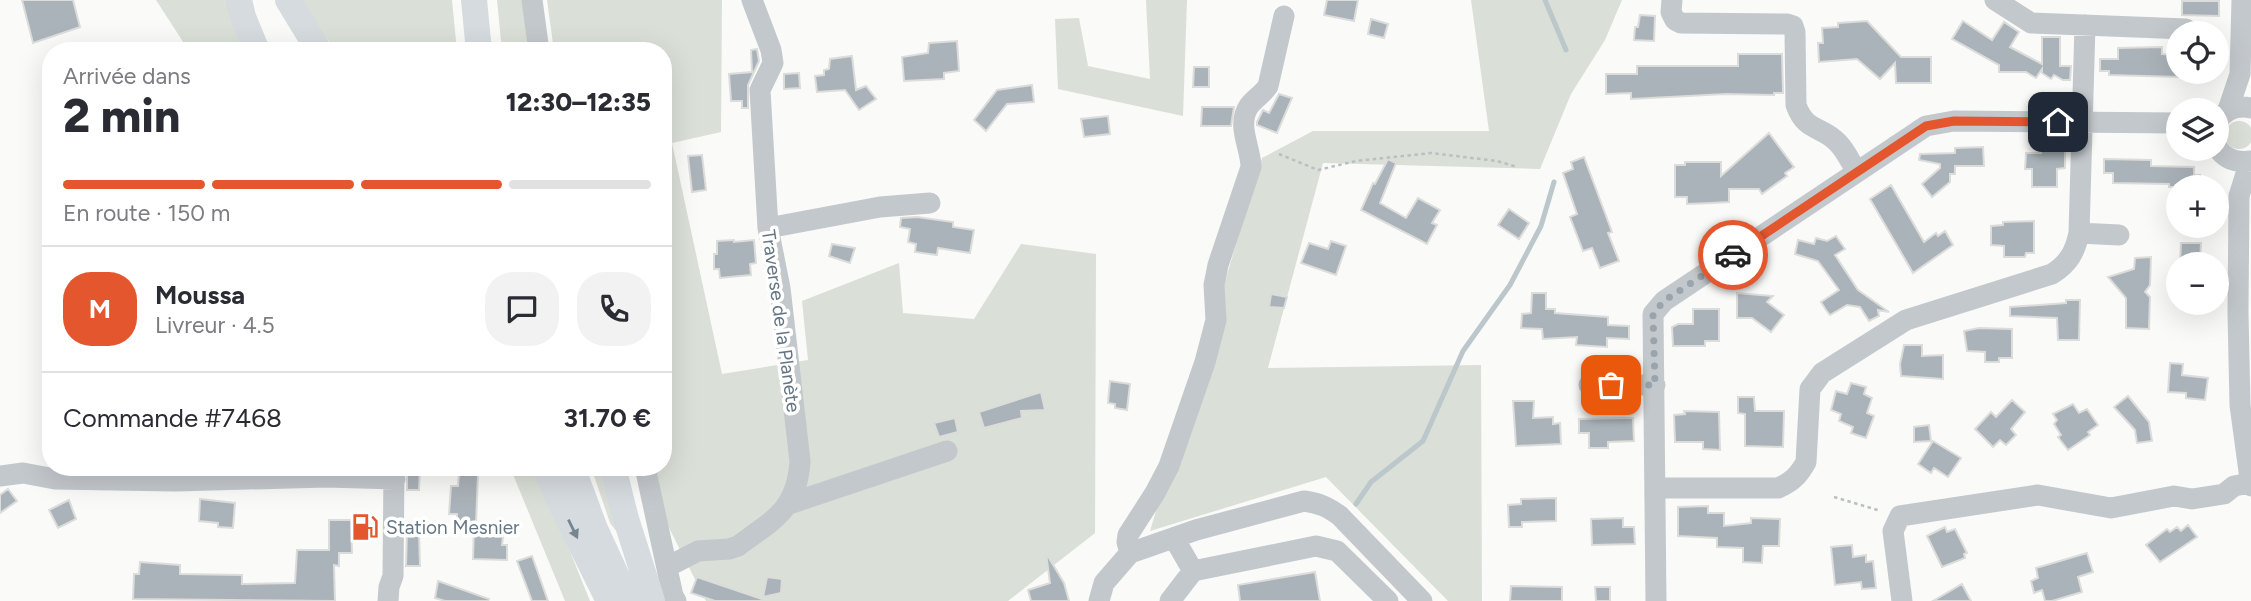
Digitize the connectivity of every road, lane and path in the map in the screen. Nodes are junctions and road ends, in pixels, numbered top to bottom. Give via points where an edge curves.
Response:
1 (239, 0) edge
2 (288, 0) edge
3 (474, 0) edge
4 (532, 0) edge
5 (752, 0) edge
6 (1672, 0) edge
7 (1995, 0) edge
8 (2242, 0) edge
9 (1284, 16) dead end
10 (2085, 25) junction
11 (2166, 29) edge
12 (253, 42) edge
13 (314, 42) edge
14 (478, 42) edge
15 (539, 42) edge
16 (2246, 49) edge
17 (2240, 74) junction
18 (2229, 99) edge
19 (2251, 99) edge
20 (2251, 108) edge
21 (2229, 112) edge
22 (2082, 122) junction
23 (2166, 123) edge
24 (1279, 154) dead end
25 (2229, 156) edge
26 (2226, 161) edge
27 (2250, 161) edge
28 (1517, 167) dead end
29 (1857, 172) junction
30 (2239, 196) junction
31 (930, 203) dead end
32 (768, 228) junction
33 (2079, 233) junction
34 (2119, 235) dead end
35 (1589, 385) dead end
36 (1655, 385) junction
37 (947, 451) dead end
38 (42, 473) edge
39 (0, 476) edge
40 (276, 476) edge
41 (344, 476) edge
42 (395, 476) edge
43 (549, 476) edge
44 (575, 476) edge
45 (615, 476) edge
46 (647, 476) edge
47 (2245, 485) edge
48 (1656, 488) junction
49 (1834, 497) dead end
50 (789, 504) junction
51 (1900, 516) junction
52 (1174, 538) junction
53 (1130, 553) junction
54 (667, 567) junction
55 (1193, 571) junction
56 (393, 576) junction
57 (388, 601) edge
58 (401, 601) edge
59 (608, 601) edge
60 (628, 601) edge
61 (652, 601) edge
62 (677, 601) edge
63 (1099, 601) edge
64 (1170, 601) edge
65 (1388, 601) edge
66 (1422, 601) edge
67 (1656, 601) edge
68 (1902, 601) edge

1 - 12 main road
2 - 13 main road
3 - 14 main road
4 - 15 street
5 - 32 street, Traverse de la Planète via 773,63 760,90
6 - 29 street via 1671,12 1681,23 1793,26 1800,115 1838,142
7 - 10 street via 2031,23
8 - 16 street
9 - 53 street via 1268,86 1246,112 1251,167 1218,265 1212,338 1169,466 1128,535
10 - 11 street
10 - 22 street
16 - 17 street
17 - 18 street
17 - 19 street
20 - 21 street
22 - 23 street
22 - 29 street via 1938,122
22 - 33 street
24 - 28 path via 1318,170 1431,153
25 - 27 street
26 - 30 street
27 - 30 street
29 - 36 street via 1664,301 1653,314
30 - 47 street
31 - 32 street via 880,207
32 - 50 street, Traverse de la Planète via 780,288 800,461 798,483
33 - 34 street
33 - 48 street via 2071,257 2052,274 1906,320 1822,373 1810,389 1806,462 1789,484 1779,488
35 - 36 street
36 - 48 street
37 - 50 street
38 - 39 street
40 - 41 street
42 - 56 street
43 -> 59 main road
44 - 60 main road
45 - 61 main road
46 - 54 street
47 - 51 street via 2219,480 2190,485 2174,496 2111,508 2038,495
48 - 67 street
49 - 51 path
50 - 54 street via 738,546 698,551
51 - 68 street via 1893,531
52 - 53 street
52 - 55 street
52 - 66 street via 1304,501 1322,504 1340,516
53 - 63 street via 1104,583
54 - 62 street
55 - 64 street
55 - 65 street via 1328,547
56 - 57 street
56 - 58 street via 400,582

